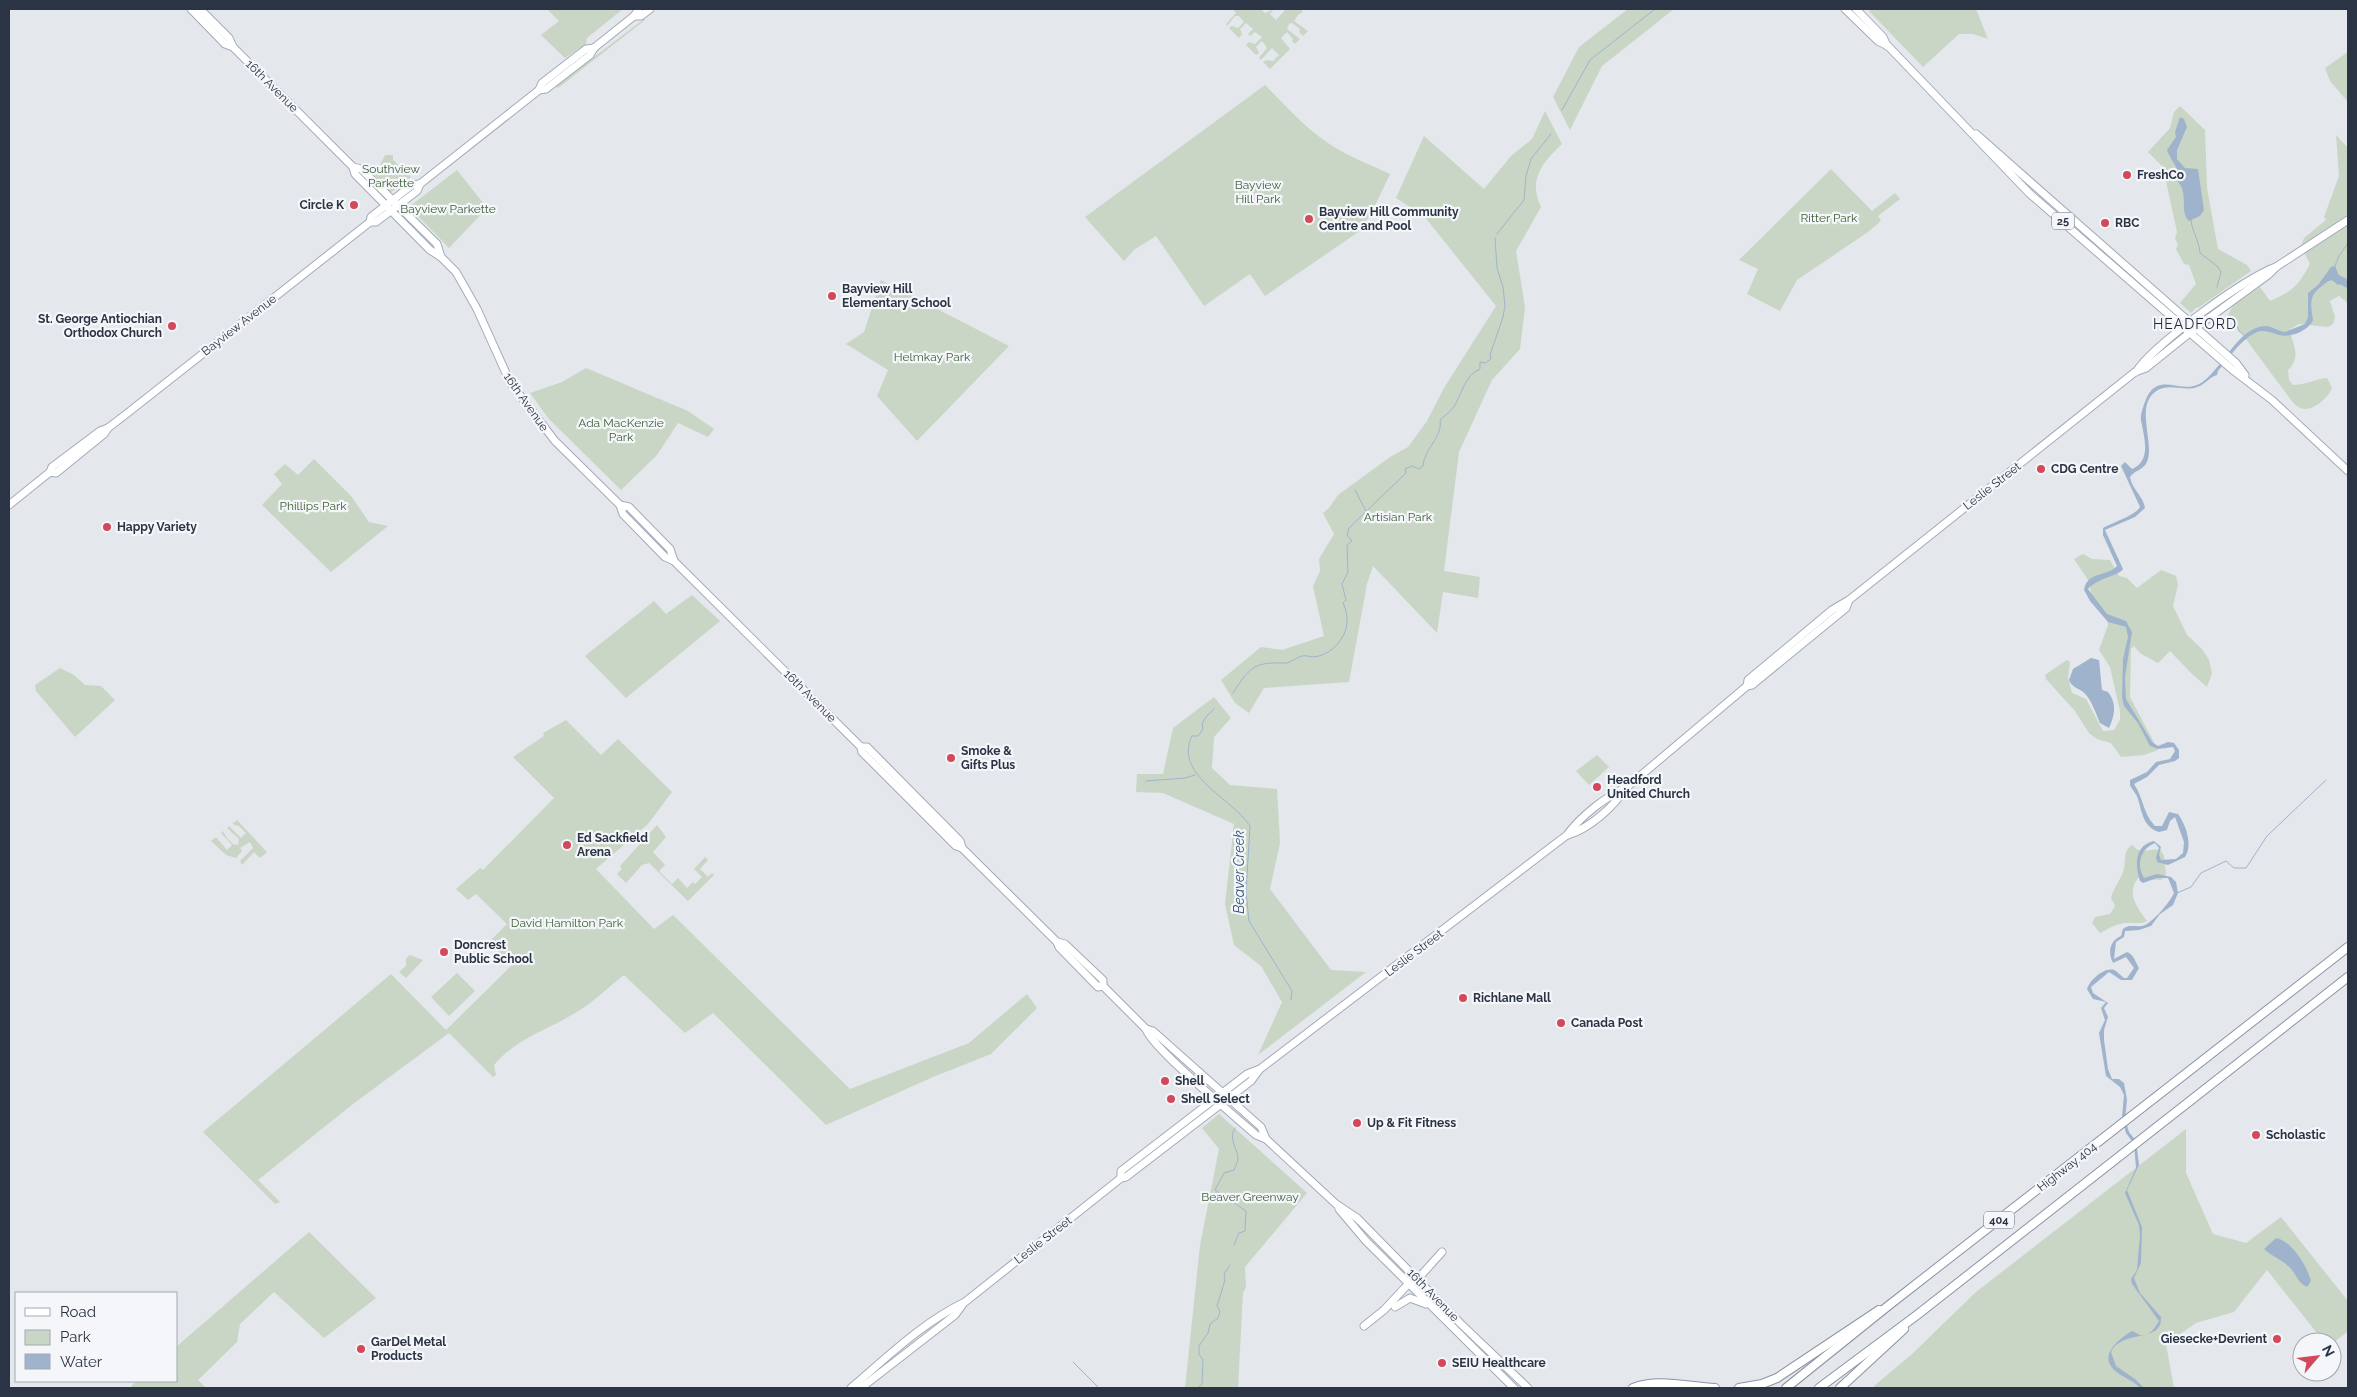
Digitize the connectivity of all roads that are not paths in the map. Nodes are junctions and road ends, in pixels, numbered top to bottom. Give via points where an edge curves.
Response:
1 (191, 9) edge
2 (200, 9) edge
3 (639, 9) edge
4 (650, 9) edge
5 (1846, 9) edge
6 (1856, 9) edge
7 (634, 16) junction
8 (233, 46) junction
9 (1888, 46) junction
10 (391, 206) junction
11 (2348, 220) edge
12 (2276, 267) junction
13 (2188, 328) junction
14 (2196, 328) junction
15 (2248, 380) junction
16 (2348, 471) edge
17 (9, 505) edge
18 (2348, 942) edge
19 (2348, 947) edge
20 (2329, 961) junction
21 (2348, 977) edge
22 (1146, 1029) junction
23 (1225, 1096) junction
24 (1218, 1101) junction
25 (1266, 1139) junction
26 (1336, 1204) junction
27 (1442, 1252) dead end
28 (1415, 1281) junction
29 (965, 1302) junction
30 (1888, 1306) junction
31 (1395, 1307) dead end
32 (1439, 1314) junction
33 (1916, 1315) junction
34 (1364, 1326) dead end
35 (850, 1388) edge
36 (861, 1388) edge
37 (1514, 1388) edge
38 (1528, 1388) edge
39 (1633, 1388) edge
40 (1715, 1388) edge
41 (1739, 1388) edge
42 (1786, 1388) edge
43 (1819, 1388) edge
44 (1840, 1388) edge

1 - 8 main road, 16th Avenue via 225,44
2 - 8 main road, 16th Avenue
3 - 7 main road, Bayview Avenue
4 - 7 main road, Bayview Avenue via 641,16
5 - 9 main road, 25 via 1878,41
6 - 9 main road, 25
7 - 10 main road, Bayview Avenue via 594,48 590,55 546,89 539,90 420,184 417,191
8 - 10 main road, 16th Avenue via 353,167 355,174
9 - 13 main road, 25 via 2018,182 2098,247
10 - 17 main road, Bayview Avenue via 376,222 370,222 108,428 56,473 50,472
10 - 22 main road, 16th Avenue via 460,278 510,382 555,441 620,505 629,507 670,549 674,561 861,747 867,747 895,774 960,841 962,848 1057,942 1065,944 1103,981 1103,986
11 - 12 main road, Leslie Street
12 - 13 main road, Leslie Street via 2245,283
12 - 14 main road, Leslie Street
13 - 14 main road, Leslie Street
13 - 15 main road, 25
13 - 23 main road, Leslie Street via 1849,600 1846,608 1626,787 1619,800 1578,832 1567,835 1260,1069 1251,1080
14 - 15 main road, 25 via 2236,363
15 - 16 main road, 25
18 - 20 highway
19 - 20 highway, Highway 404 / 404
20 - 30 highway, Highway 404 / 404
21 - 33 highway, Highway 404 / 404
22 - 23 main road, 16th Avenue via 1153,1031
22 - 24 main road, 16th Avenue via 1148,1036
23 - 24 main road, Leslie Street
23 - 25 main road, 16th Avenue via 1261,1127
24 - 25 main road, 16th Avenue via 1256,1135
24 - 29 main road, Leslie Street
25 - 26 main road, 16th Avenue
26 - 28 main road, 16th Avenue via 1354,1228
26 - 28 main road, 16th Avenue via 1357,1218
27 - 28 main road
28 - 32 main road, 16th Avenue
28 - 34 main road
28 - 38 main road, 16th Avenue
29 - 35 main road, Leslie Street via 920,1332
29 - 36 main road, Leslie Street via 955,1315
30 - 41 highway via 1874,1312 1777,1378
30 - 42 highway, Highway 404 / 404
31 - 32 main road via 1413,1298
32 - 37 main road, 16th Avenue
33 - 43 highway, Highway 404 / 404
33 - 44 highway via 1911,1324
39 - 40 highway via 1660,1384

